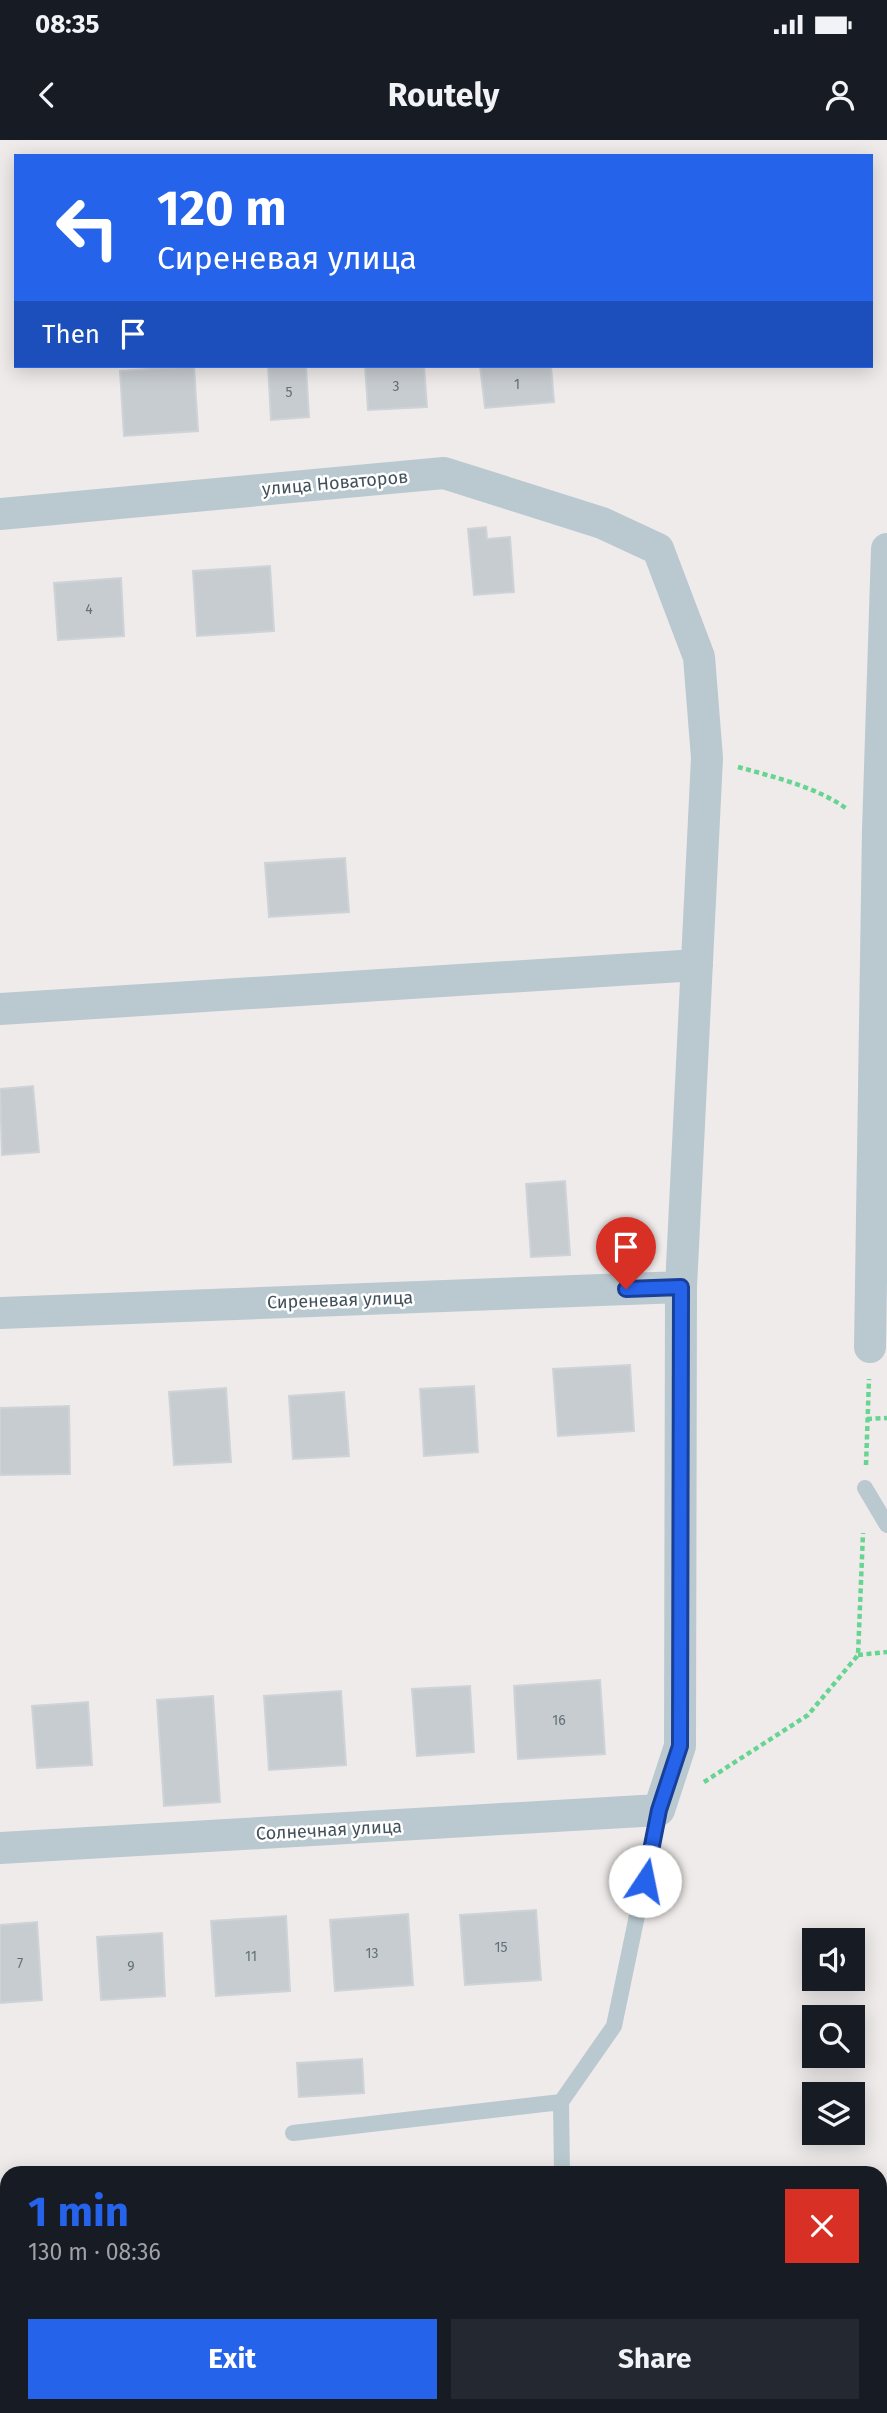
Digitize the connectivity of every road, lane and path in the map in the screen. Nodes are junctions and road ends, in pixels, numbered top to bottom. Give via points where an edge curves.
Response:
1 (0, 514) edge
2 (887, 549) edge
3 (707, 758) junction
4 (878, 830) junction
5 (697, 965) junction
6 (0, 1009) edge
7 (681, 1287) junction
8 (0, 1313) edge
9 (870, 1347) joint
10 (887, 1418) edge
11 (867, 1419) junction
12 (865, 1488) junction
13 (887, 1525) edge
14 (887, 1651) edge
15 (858, 1655) junction
16 (659, 1810) junction
17 (0, 1848) edge
18 (561, 2102) junction
19 (293, 2133) dead end
20 (562, 2166) edge

1 - 3 street, улица Новаторов via 444,473 603,523 658,549 699,657
2 - 4 street
3 - 4 path via 836,801
3 - 5 street
4 - 9 street
5 - 6 street
5 - 7 street
7 - 8 street, Сиреневая улица
7 - 16 street via 680,1746
9 - 11 path
10 - 11 path
11 - 12 path
12 - 13 lane
12 - 15 path
14 - 15 path
15 - 16 path via 808,1715
16 - 17 street, Солнечная улица
16 - 18 lane via 614,2026
18 - 19 lane
18 - 20 lane

